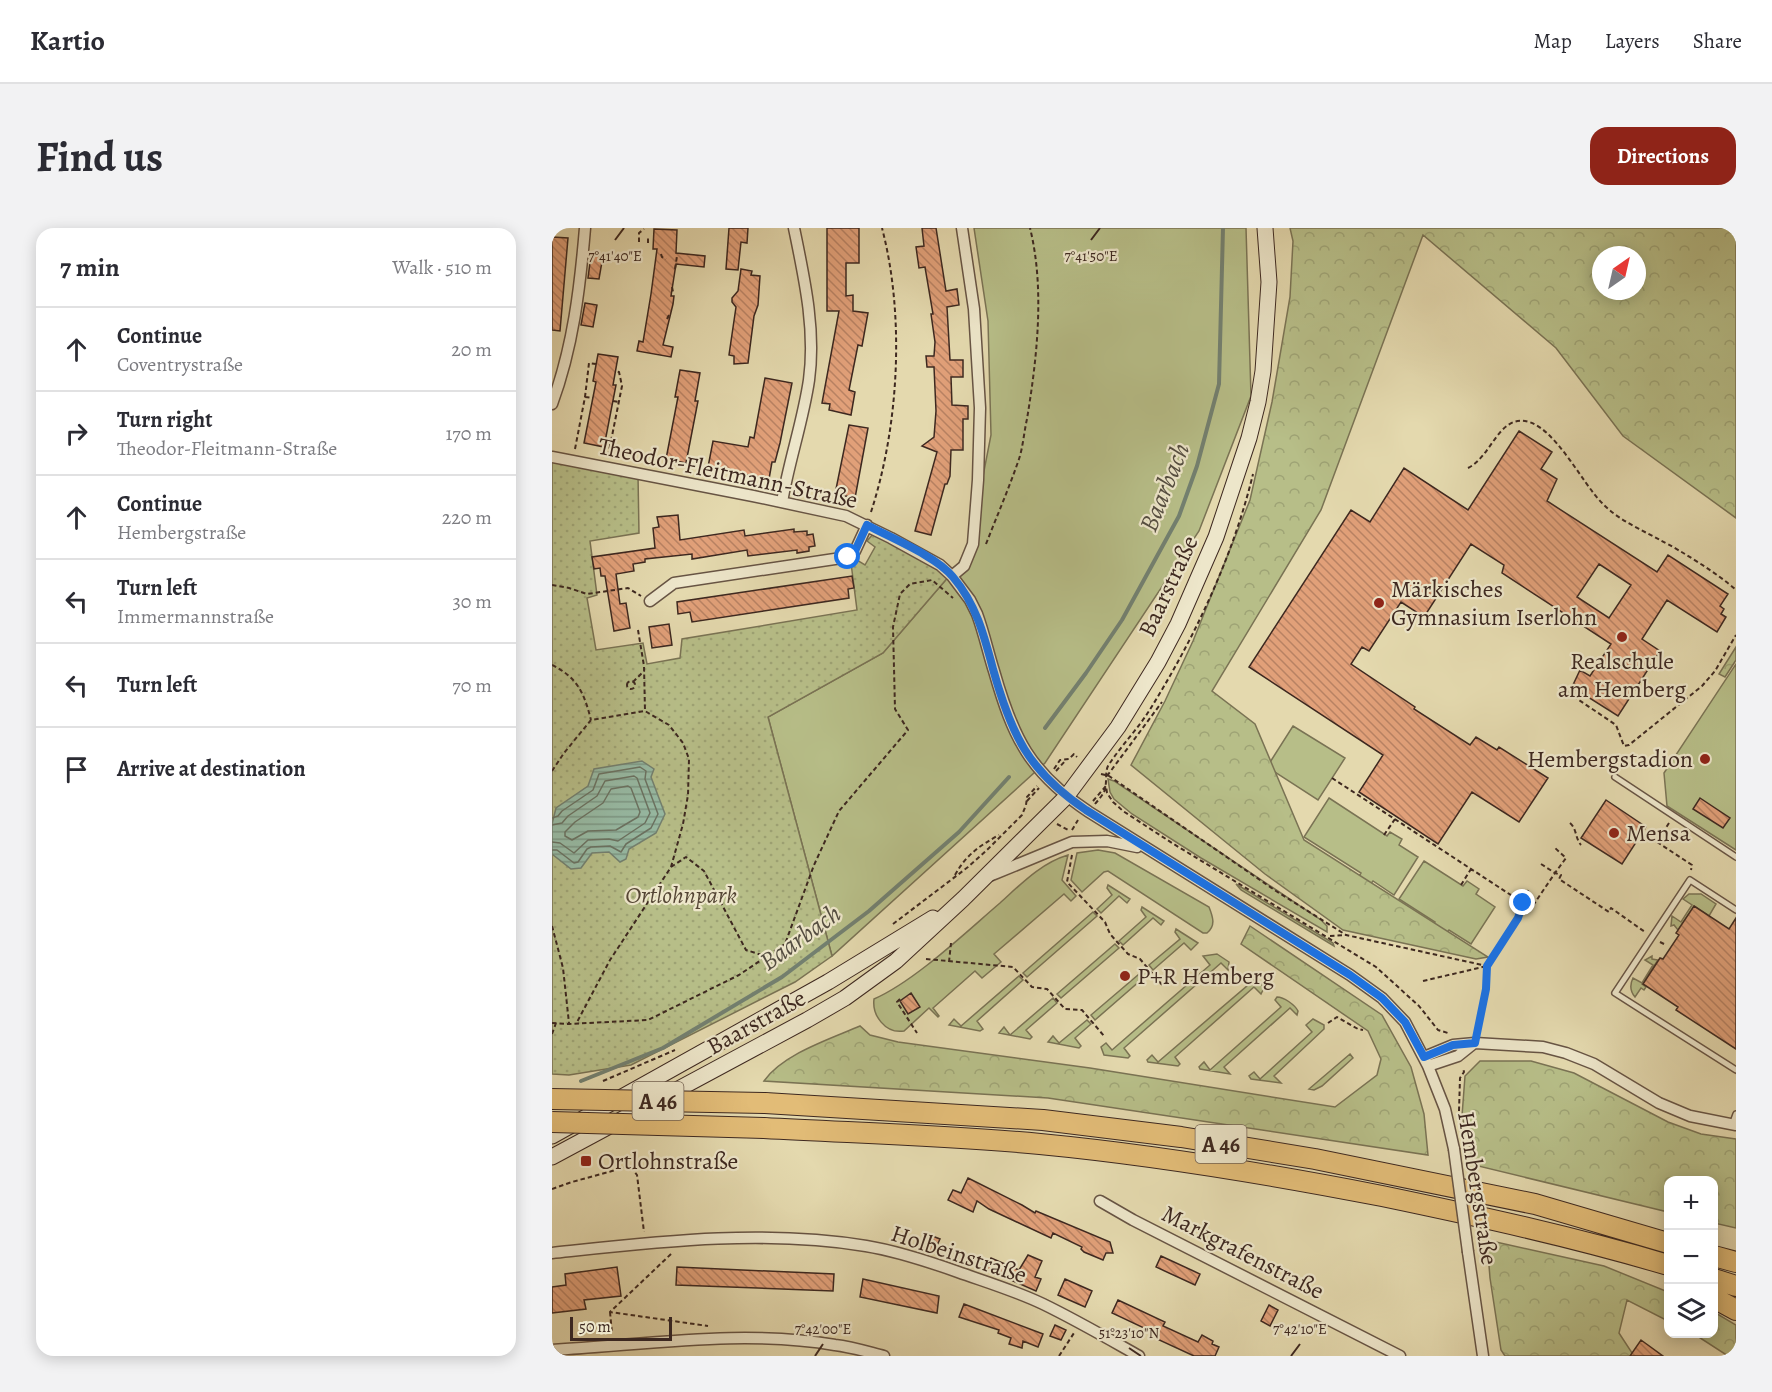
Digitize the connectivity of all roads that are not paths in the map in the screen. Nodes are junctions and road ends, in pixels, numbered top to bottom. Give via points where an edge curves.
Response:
1 (585, 228) edge
2 (794, 228) edge
3 (962, 228) edge
4 (1265, 228) edge
5 (552, 404) edge
6 (552, 457) edge
7 (782, 502) junction
8 (867, 525) junction
9 (952, 576) junction
10 (650, 601) road end
11 (1615, 777) dead end
12 (1066, 797) junction
13 (1146, 849) junction
14 (1736, 857) edge
15 (983, 879) junction
16 (963, 899) junction
17 (1736, 910) edge
18 (1426, 1062) junction
19 (1736, 1070) edge
20 (552, 1099) edge
21 (1736, 1114) edge
22 (552, 1122) edge
23 (1734, 1125) edge
24 (552, 1136) edge
25 (552, 1157) edge
26 (1100, 1201) dead end
27 (1470, 1214) junction
28 (1664, 1242) edge
29 (552, 1253) edge
30 (1718, 1257) edge
31 (1736, 1262) edge
32 (1664, 1264) edge
33 (1664, 1276) edge
34 (1718, 1281) edge
35 (1736, 1286) edge
36 (1718, 1301) edge
37 (1736, 1310) edge
38 (552, 1350) edge
39 (884, 1356) edge
40 (1139, 1356) edge
41 (1400, 1356) edge
42 (1483, 1356) edge

1 - 5 street via 573,329
2 - 7 street via 804,275 810,362
3 - 9 street via 980,408 978,480 973,544 964,566
4 - 12 main road, Baarstraße via 1269,282 1263,371 1249,438 1216,537 1158,662 1118,727
6 - 7 street, Theodor-Fleitmann-Straße
7 - 8 street, Theodor-Fleitmann-Straße via 846,516
8 - 9 street, Theodor-Fleitmann-Straße via 926,556
8 - 10 street via 848,557 674,583
9 - 12 street, Theodor-Fleitmann-Straße via 977,614 1011,726 1025,753
11 - 14 lane
12 - 13 street, Hembergstraße
12 - 15 main road, Baarstraße
13 - 15 street, Hembergstraße via 1107,841 1072,842
13 - 18 street, Hembergstraße via 1382,998 1405,1022
15 - 16 main road, Baarstraße
16 - 24 main road, Baarstraße via 828,982
16 - 25 main road, Baarstraße via 886,969 845,998
17 - 19 lane via 1690,880 1615,993
18 - 23 street via 1458,1056 1475,1043 1543,1047 1594,1064 1659,1103 1690,1116
18 - 42 street, Hembergstraße, bridge via 1449,1122
20 - 28 highway, A 46, bridge via 765,1103 1043,1120 1181,1137 1315,1159 1534,1204
21 - 23 lane
22 - 27 highway, A 46, bridge via 764,1128 1039,1144 1177,1160 1313,1182
26 - 41 street, Markgrafenstraße
27 - 32 highway, A 46
27 - 33 highway
29 - 40 street, Holbeinstraße via 681,1240 774,1238 878,1248 913,1256 1040,1303
30 - 31 highway
34 - 35 highway
36 - 37 highway
38 - 39 street via 730,1338 835,1344

